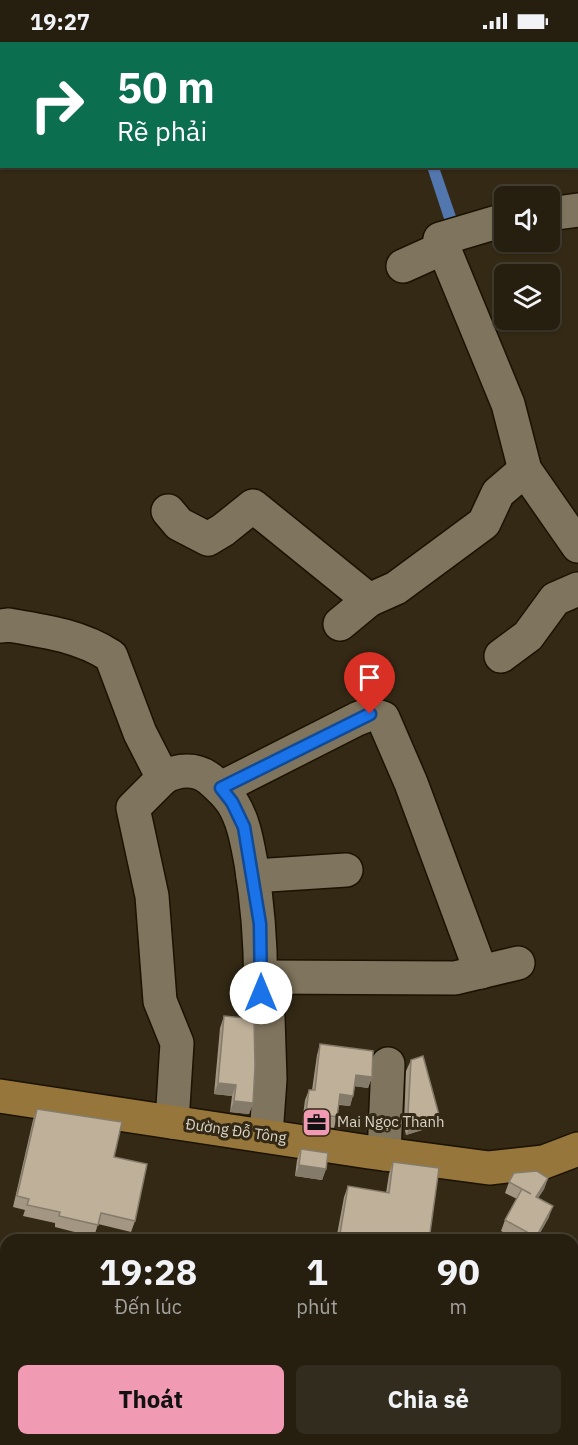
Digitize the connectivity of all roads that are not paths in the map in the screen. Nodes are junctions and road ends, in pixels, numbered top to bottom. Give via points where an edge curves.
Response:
1 (578, 210) edge
2 (560, 212) edge
3 (494, 223) edge
4 (443, 248) junction
5 (403, 266) dead end
6 (525, 470) junction
7 (168, 511) dead end
8 (577, 539) edge
9 (578, 589) edge
10 (369, 600) junction
11 (340, 624) dead end
12 (0, 626) edge
13 (501, 656) dead end
14 (163, 778) junction
15 (221, 788) junction
16 (346, 870) dead end
17 (253, 876) junction
18 (518, 963) dead end
19 (482, 972) junction
20 (261, 977) junction
21 (388, 1064) dead end
22 (1, 1096) edge
23 (172, 1122) junction
24 (266, 1135) junction
25 (578, 1149) edge
26 (384, 1154) junction

1 - 2 street
3 - 4 street via 440,239
4 - 5 street
4 - 6 street via 508,404
6 - 8 street
6 - 10 street via 498,493 484,523 396,588
7 - 10 street via 179,524 208,539 253,506
9 - 13 street via 555,599 528,636
10 - 11 street
12 - 14 street via 69,636 111,656 140,733
14 - 15 street via 186,771 202,773
14 - 23 street via 133,808 152,896 160,1001 177,1043
15 - 17 street via 244,827
15 - 19 street via 357,719 370,714 382,718 411,783
16 - 17 street
17 - 20 street via 260,924
18 - 19 street
19 - 20 street via 455,978
20 - 24 street via 260,1009 268,1018 270,1079
21 - 26 street
22 - 23 main road, Đường Đỗ Tông
23 - 24 main road, Đường Đỗ Tông
24 - 26 main road, Đường Đỗ Tông
25 - 26 main road, Đường Đỗ Tông via 544,1162 489,1168

